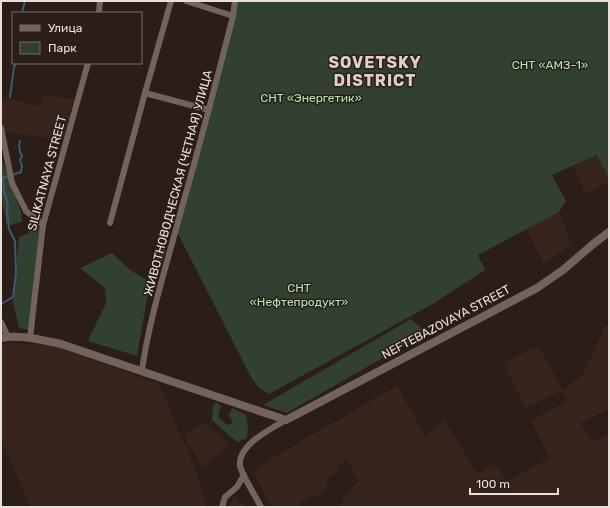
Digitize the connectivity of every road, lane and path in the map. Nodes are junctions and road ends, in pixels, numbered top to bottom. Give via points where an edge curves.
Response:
1 (100, 1) edge
2 (171, 1) edge
3 (186, 1) edge
4 (236, 1) edge
5 (99, 12) edge
6 (234, 16) junction
7 (88, 64) edge
8 (145, 93) junction
9 (209, 110) junction
10 (1, 128) edge
11 (110, 223) dead end
12 (43, 224) junction
13 (609, 232) edge
14 (1, 322) edge
15 (4, 337) edge
16 (30, 338) junction
17 (142, 370) junction
18 (286, 420) junction
19 (244, 475) junction
20 (222, 507) edge
21 (261, 507) edge

1 - 5 street
2 - 8 street
3 - 6 street
4 - 6 street, ЖИВОТНОВОДЧЕСКАЯ (ЧЕТНАЯ) УЛИЦА
6 - 9 street, ЖИВОТНОВОДЧЕСКАЯ (ЧЕТНАЯ) УЛИЦА
7 - 12 street, SILIKATNAYA STREET
8 - 9 street
8 - 11 street
9 - 17 street, ЖИВОТНОВОДЧЕСКАЯ (ЧЕТНАЯ) УЛИЦА via 150,328
10 - 12 street via 12,183 26,210
12 - 16 street, SILIKATNAYA STREET
13 - 18 street, NEFTEBAZOVAYA STREET via 537,288
14 - 15 street
15 - 16 street
16 - 17 street via 61,344
17 - 18 street
18 - 19 street via 255,439 246,448 240,462
19 - 20 street via 237,487 225,497
19 - 21 street

